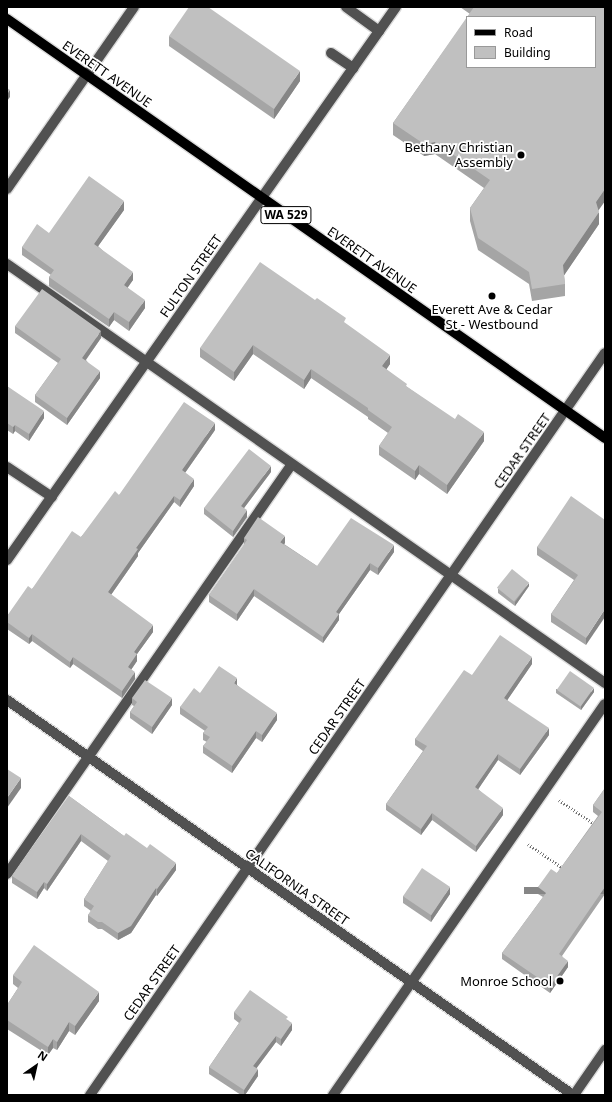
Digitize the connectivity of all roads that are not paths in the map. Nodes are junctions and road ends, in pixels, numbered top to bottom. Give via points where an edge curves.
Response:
1 (134, 7) edge
2 (346, 7) edge
3 (396, 7) edge
4 (7, 19) edge
5 (379, 31) junction
6 (331, 53) dead end
7 (353, 68) junction
8 (88, 76) junction
9 (7, 189) edge
10 (262, 198) junction
11 (7, 264) edge
12 (605, 353) edge
13 (147, 362) junction
14 (566, 410) junction
15 (605, 438) edge
16 (292, 464) junction
17 (7, 467) edge
18 (52, 497) junction
19 (7, 560) edge
20 (451, 575) junction
21 (605, 683) edge
22 (7, 700) edge
23 (605, 704) edge
24 (89, 758) junction
25 (248, 869) junction
26 (7, 874) edge
27 (412, 983) junction
28 (605, 1050) edge
29 (90, 1095) edge
30 (333, 1095) edge
31 (573, 1095) edge

1 - 8 street
2 - 5 street
3 - 5 street, FULTON STREET
4 - 8 main road, EVERETT AVENUE / WA 529
5 - 7 street, FULTON STREET
6 - 7 street
7 - 10 street, FULTON STREET
8 - 9 street
8 - 10 main road, EVERETT AVENUE / WA 529
10 - 13 street, FULTON STREET
10 - 14 main road, EVERETT AVENUE / WA 529
11 - 13 street
12 - 14 street, CEDAR STREET
13 - 16 street
13 - 18 street, FULTON STREET
14 - 15 main road, EVERETT AVENUE / WA 529
14 - 20 street, CEDAR STREET
16 - 20 street
16 - 24 street
17 - 18 street
18 - 19 street, FULTON STREET
20 - 21 street
20 - 25 street, CEDAR STREET
22 - 24 street, CALIFORNIA STREET
23 - 27 street
24 - 25 street, CALIFORNIA STREET
24 - 26 street
25 - 27 street, CALIFORNIA STREET
25 - 29 street, CEDAR STREET
27 - 30 street
27 - 31 street, CALIFORNIA STREET
28 - 31 street

